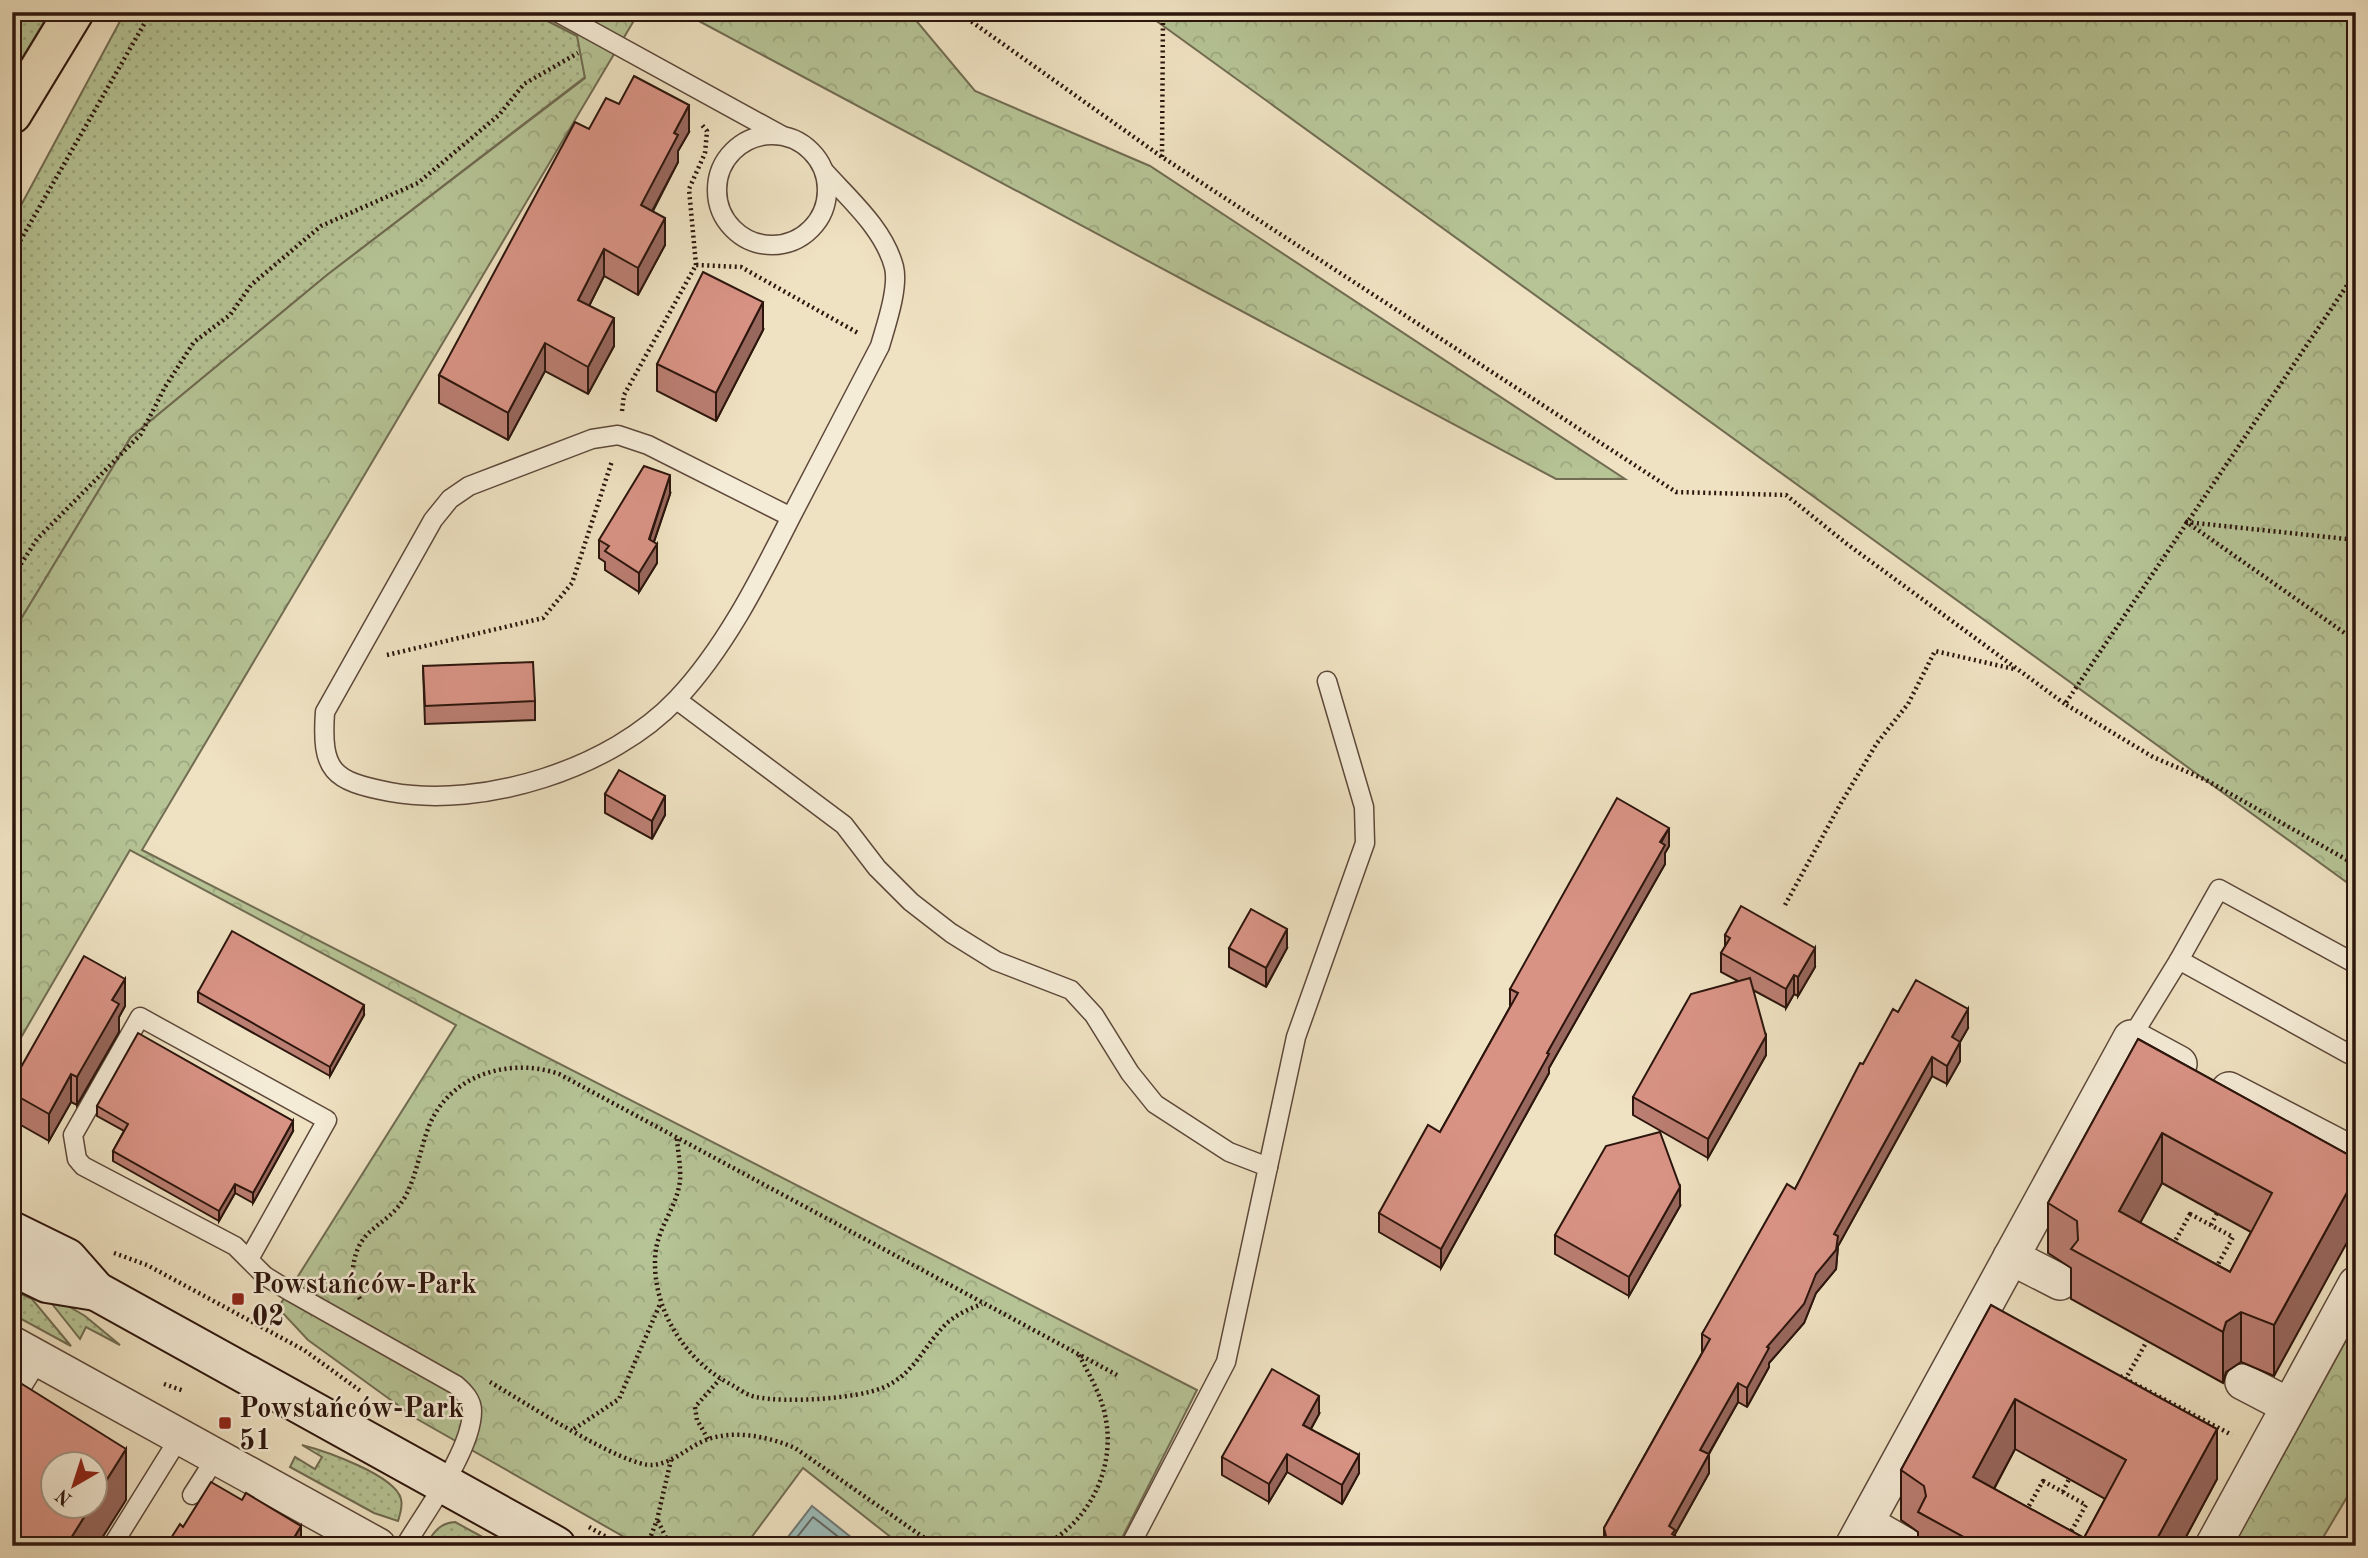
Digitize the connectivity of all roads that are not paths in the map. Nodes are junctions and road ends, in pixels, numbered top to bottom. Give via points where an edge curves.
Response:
1 (74, 12) edge
2 (557, 12) edge
3 (12, 114) edge
4 (783, 135) junction
5 (825, 172) junction
6 (791, 517) junction
7 (1328, 681) dead end
8 (677, 700) junction
9 (2179, 960) junction
10 (2356, 964) edge
11 (2131, 1038) junction
12 (2349, 1054) dead end
13 (2356, 1156) edge
14 (1268, 1167) junction
15 (12, 1231) edge
16 (2011, 1257) junction
17 (249, 1259) junction
18 (12, 1266) edge
19 (2060, 1282) dead end
20 (2356, 1284) edge
21 (96, 1291) junction
22 (26, 1352) edge
23 (2243, 1382) dead end
24 (12, 1403) edge
25 (2289, 1406) junction
26 (181, 1435) junction
27 (217, 1456) junction
28 (442, 1483) junction
29 (192, 1496) dead end
30 (1859, 1534) edge
31 (356, 1540) edge
32 (112, 1546) edge
33 (405, 1546) edge
34 (555, 1546) edge
35 (1130, 1546) edge
36 (1906, 1546) edge
37 (2213, 1546) edge

1 - 3 main road
2 - 4 lane
4 - 5 lane via 816,155
4 - 5 lane via 745,142 720,170 720,208 729,225 762,245 800,238 815,226 824,209 828,191
5 - 6 lane via 880,234 895,269 880,346
6 - 8 lane via 764,572 717,648
6 - 8 lane via 648,445 618,435 592,439 469,486 450,499 433,520 325,712 323,746 329,766 352,783 419,797 453,798 525,784 571,768 636,732
7 - 14 lane via 1364,807 1365,843 1296,1037
8 - 14 lane via 844,825 886,877 951,933 996,961 1072,990 1155,1104 1229,1152
9 - 10 lane via 2219,889
9 - 11 lane
9 - 12 lane
11 - 13 street
11 - 16 street
14 - 35 lane via 1226,1362
15 - 21 street via 67,1258
16 - 19 street
16 - 30 street
17 - 17 lane via 327,1120 140,1017 73,1135 77,1159 235,1246
17 - 28 lane via 265,1276 466,1394 472,1409 470,1427
18 - 21 street via 47,1283
20 - 25 street
21 - 28 street
22 - 24 lane
22 - 26 street
23 - 25 street
25 - 37 street
26 - 27 street
26 - 32 lane
27 - 29 lane
27 - 31 street
28 - 33 lane
28 - 34 street
30 - 36 street

